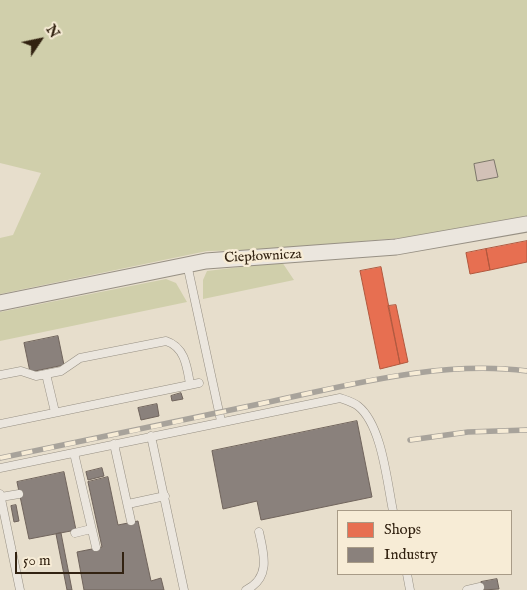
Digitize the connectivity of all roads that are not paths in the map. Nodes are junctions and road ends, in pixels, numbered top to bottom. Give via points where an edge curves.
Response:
1 (527, 224) edge
2 (188, 264) junction
3 (0, 303) edge
4 (46, 374) junction
5 (0, 375) edge
6 (56, 412) junction
7 (221, 422) junction
8 (0, 424) edge
9 (151, 436) junction
10 (114, 444) junction
11 (74, 453) junction
12 (0, 468) edge
13 (19, 494) dead end
14 (0, 496) edge
15 (165, 496) junction
16 (128, 504) junction
17 (393, 510) edge
18 (3, 520) edge
19 (131, 521) dead end
20 (91, 529) junction
21 (259, 532) dead end
22 (75, 533) dead end
23 (96, 547) dead end
24 (407, 575) edge
25 (480, 587) dead end
26 (20, 590) edge
27 (184, 590) edge
28 (246, 590) edge
29 (410, 590) edge
30 (467, 590) edge

1 - 2 street, Ciepłownicza via 396,246
2 - 3 street, Ciepłownicza
2 - 7 lane
4 - 5 lane via 36,376 21,371
4 - 6 lane
4 - 6 lane via 61,371 80,358 166,341 181,352 194,383
6 - 8 lane
7 - 9 lane
7 - 17 lane via 340,398 357,405 375,430
9 - 10 lane
9 - 15 lane
10 - 11 lane
10 - 16 lane
11 - 12 lane
11 - 20 lane
13 - 14 lane
14 - 18 lane
15 - 16 lane
15 - 27 lane
16 - 19 lane
18 - 26 lane
20 - 22 lane
20 - 23 lane
21 - 28 lane via 264,572 254,586
24 - 29 lane
25 - 30 lane

